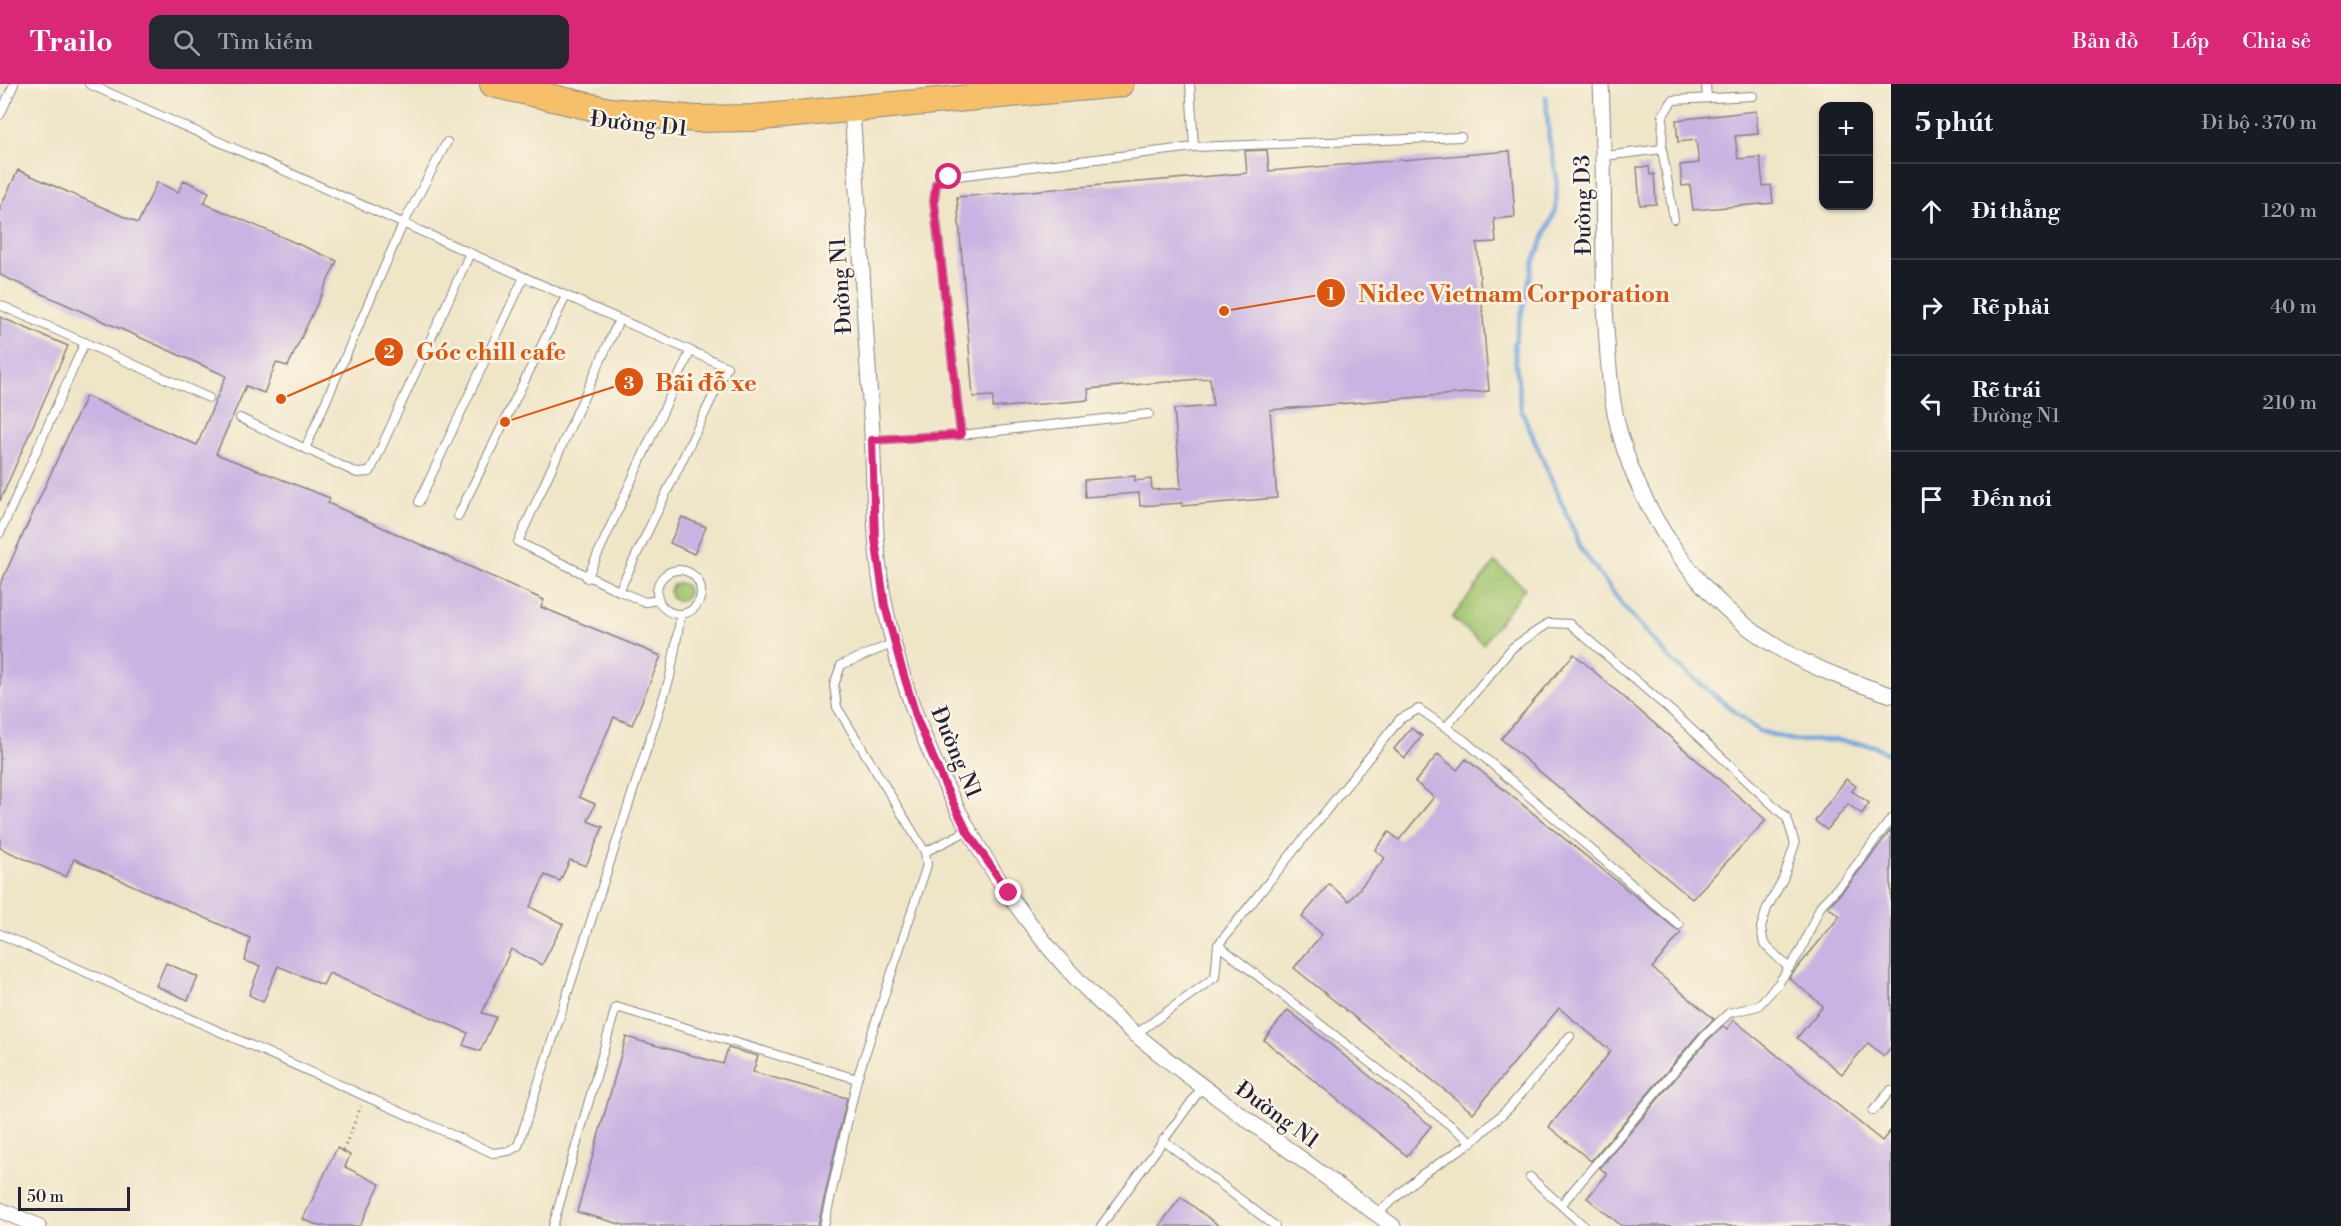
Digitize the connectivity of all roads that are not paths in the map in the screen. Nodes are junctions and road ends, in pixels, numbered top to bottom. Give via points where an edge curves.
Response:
1 (14, 84) edge
2 (89, 84) edge
3 (492, 84) edge
4 (1122, 84) edge
5 (1190, 84) edge
6 (1601, 84) edge
7 (1706, 84) edge
8 (850, 96) edge
9 (1753, 96) dead end
10 (1707, 98) junction
11 (0, 115) edge
12 (1461, 137) dead end
13 (447, 142) dead end
14 (1194, 147) junction
15 (1662, 149) junction
16 (1605, 156) junction
17 (1674, 219) dead end
18 (403, 224) junction
19 (470, 253) junction
20 (524, 277) junction
21 (566, 296) junction
22 (0, 305) edge
23 (619, 320) junction
24 (85, 342) junction
25 (690, 352) junction
26 (209, 398) dead end
27 (1149, 414) dead end
28 (240, 418) dead end
29 (961, 435) junction
30 (872, 440) junction
31 (306, 447) junction
32 (419, 502) dead end
33 (458, 516) dead end
34 (0, 533) edge
35 (587, 578) junction
36 (619, 591) junction
37 (659, 600) junction
38 (681, 614) junction
39 (894, 643) junction
40 (1891, 695) edge
41 (1446, 728) junction
42 (1891, 819) edge
43 (967, 831) junction
44 (925, 852) junction
45 (1679, 925) dead end
46 (0, 934) edge
47 (1218, 945) junction
48 (1789, 968) junction
49 (1136, 1034) junction
50 (1570, 1036) dead end
51 (857, 1079) junction
52 (1203, 1086) junction
53 (1891, 1090) edge
54 (1873, 1111) dead end
55 (1163, 1140) junction
56 (1472, 1142) junction
57 (1530, 1177) dead end
58 (1561, 1205) junction
59 (0, 1210) edge
60 (1377, 1214) junction
61 (38, 1226) edge
62 (553, 1226) edge
63 (824, 1226) edge
64 (1101, 1226) edge
65 (1275, 1226) edge
66 (1393, 1226) edge
67 (1584, 1226) edge

1 - 11 lane
2 - 18 lane
3 - 8 main road, Đường D1 via 620,112 696,119 791,113
4 - 8 main road, Đường D1 via 902,102
5 - 14 lane
6 - 16 street, Đường D3
7 - 10 lane
8 - 30 street, Đường N1
9 - 10 lane
10 - 15 lane via 1673,100 1663,115
12 - 14 lane
13 - 18 lane
14 - 29 lane via 949,177 936,184 934,201
15 - 16 lane
15 - 17 lane
16 - 40 street, Đường D3 via 1610,381 1623,447 1650,509 1687,565 1728,610 1782,650 1856,684
18 - 19 lane
18 - 31 lane
19 - 20 lane
19 - 31 lane via 370,472 357,473
20 - 21 lane
20 - 32 lane
21 - 23 lane
21 - 33 lane
22 - 24 lane
23 - 25 lane
23 - 35 lane via 518,542
24 - 26 lane
24 - 34 lane
25 - 35 lane
25 - 36 lane via 726,367
27 - 29 lane
28 - 31 lane
29 - 30 lane
30 - 39 street, Đường N1 via 875,539
35 - 36 lane
36 - 37 lane via 645,602
37 - 38 lane via 667,611
37 - 38 lane via 658,587 666,575 678,570 692,574 700,584 701,598 693,609
38 - 46 lane via 670,677 518,1146 509,1151 493,1153
39 - 43 street, Đường N1 via 917,719
39 - 44 lane via 841,665 834,685 837,707
41 - 45 lane
41 - 47 lane via 1419,709 1400,719
41 - 48 lane via 1513,647 1549,623 1570,624 1787,818 1795,844 1761,928 1764,944
42 - 48 lane via 1821,905
43 - 44 lane
43 - 49 street, Đường N1 via 1056,954
44 - 51 lane via 927,865
47 - 49 lane via 1215,977
47 - 56 lane
48 - 58 lane via 1758,1006 1729,1013 1704,1036
49 - 52 street, Đường N1
50 - 56 lane via 1510,1107
51 - 62 lane via 616,1007
51 - 63 lane
52 - 55 lane
52 - 60 street, Đường N1
53 - 54 lane
55 - 64 lane
55 - 65 lane
56 - 60 lane via 1421,1175
57 - 58 lane
58 - 67 lane
59 - 61 street
60 - 66 street, Đường N1

